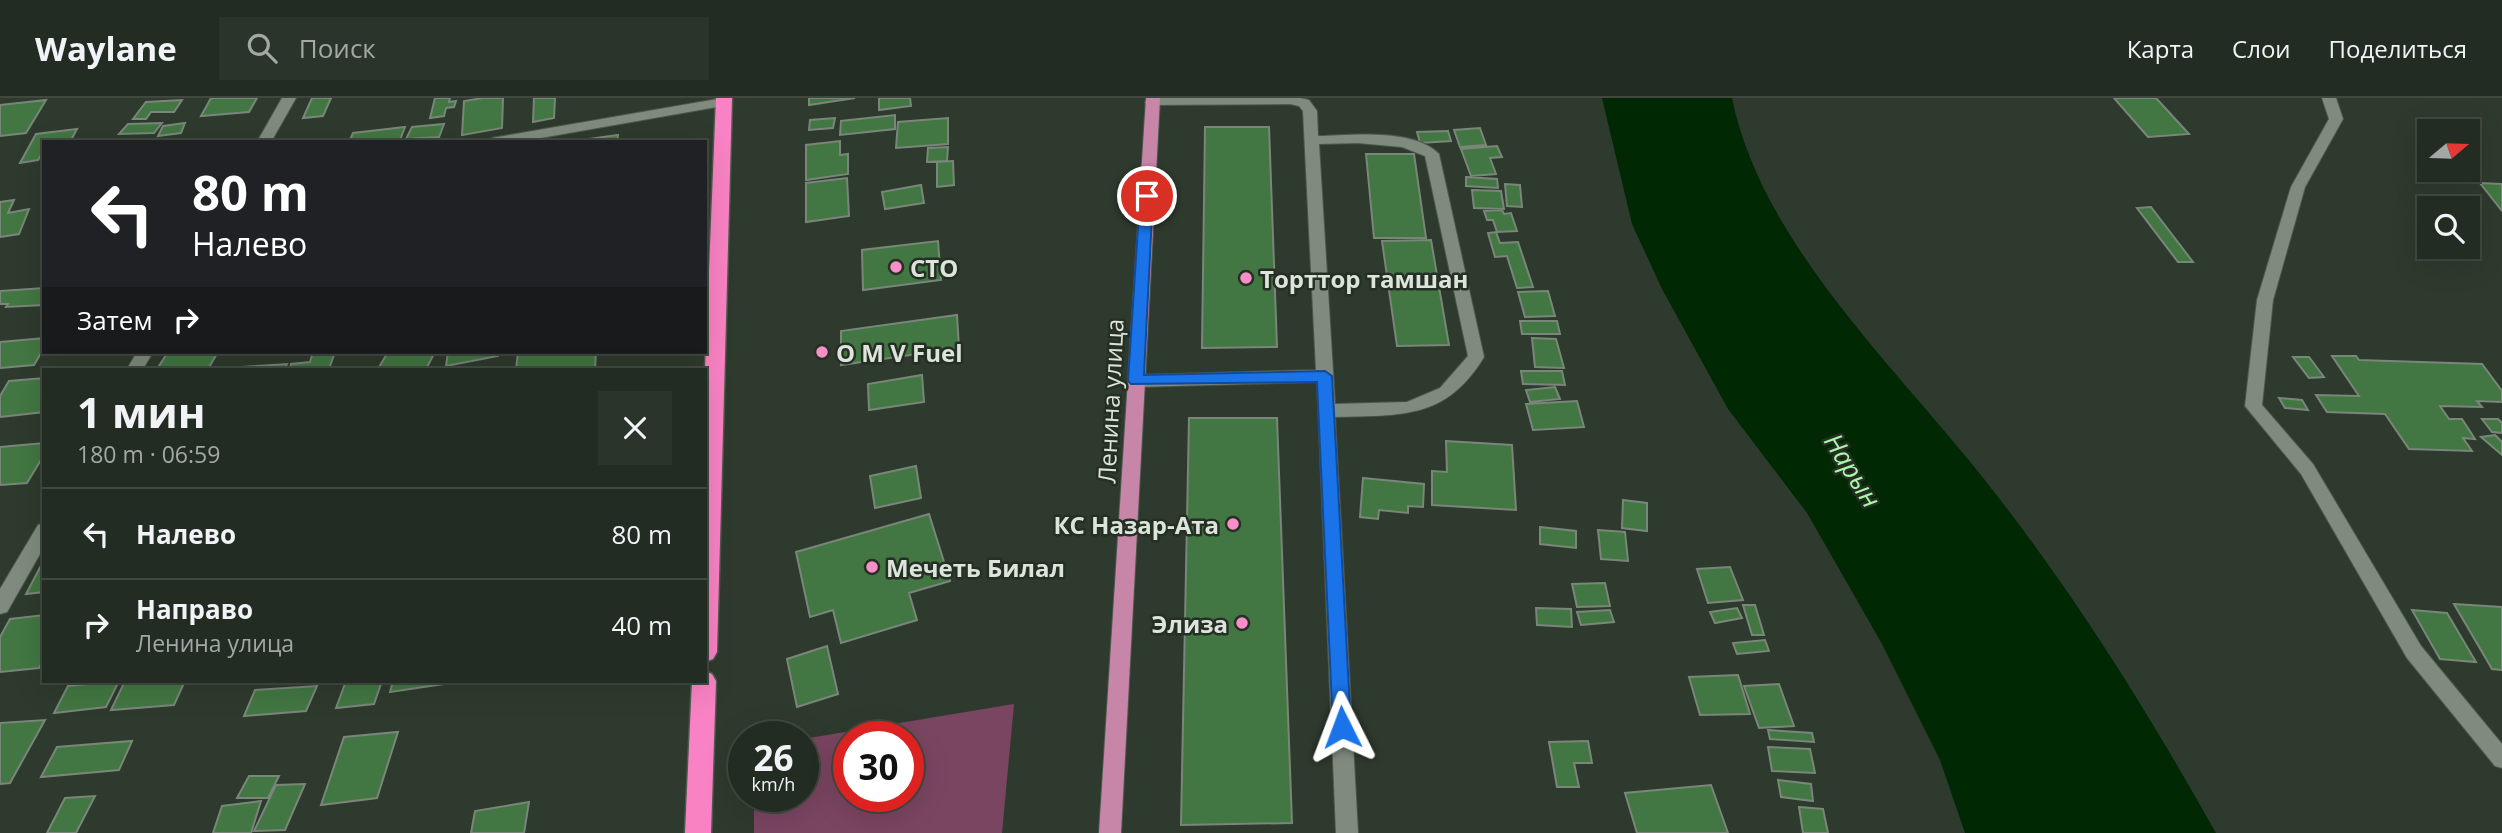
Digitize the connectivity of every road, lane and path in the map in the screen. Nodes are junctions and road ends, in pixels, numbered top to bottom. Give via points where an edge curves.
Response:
1 (289, 98) edge
2 (2329, 98) edge
3 (724, 100) edge
4 (1152, 100) edge
5 (265, 140) edge
6 (503, 140) edge
7 (1313, 140) junction
8 (1325, 376) junction
9 (1136, 381) junction
10 (1325, 411) junction
11 (42, 533) edge
12 (707, 594) edge
13 (0, 606) edge
14 (704, 683) edge
15 (2502, 760) edge
16 (698, 833) edge
17 (1110, 833) edge
18 (1347, 833) edge

1 - 5 street
2 - 15 street via 2336,119 2298,187 2265,300 2253,406 2307,469 2414,652
3 - 6 street
3 - 12 highway
4 - 7 street via 1304,103 1310,111
4 - 9 main road, Ленина улица
7 - 8 street
7 - 10 street via 1396,141 1432,153 1476,357 1446,392 1409,408
8 - 9 street
8 - 10 street
9 - 17 main road, Ленина улица
10 - 18 street
11 - 13 street
14 - 16 highway

